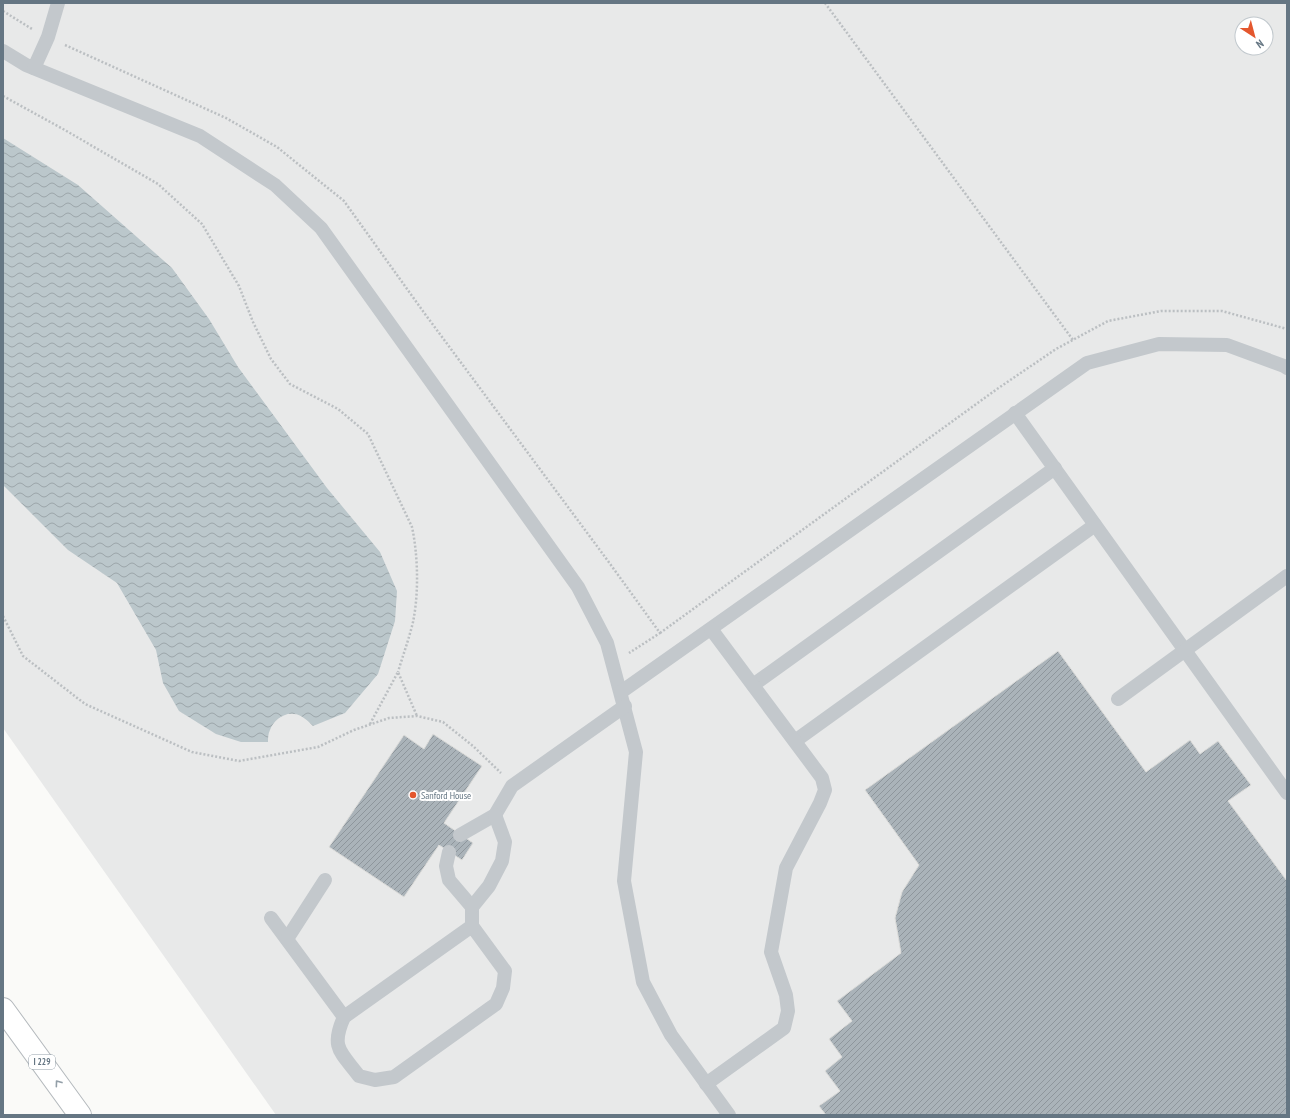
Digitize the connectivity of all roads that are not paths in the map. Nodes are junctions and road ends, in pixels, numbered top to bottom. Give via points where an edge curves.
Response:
1 (58, 3) edge
2 (3, 51) edge
3 (34, 68) junction
4 (1287, 368) edge
5 (1015, 413) junction
6 (1055, 468) junction
7 (1095, 525) junction
8 (1287, 576) edge
9 (711, 628) junction
10 (1184, 651) junction
11 (753, 685) junction
12 (621, 692) junction
13 (1118, 699) dead end
14 (624, 706) junction
15 (794, 741) junction
16 (1287, 793) edge
17 (495, 815) junction
18 (460, 835) dead end
19 (449, 852) dead end
20 (325, 880) dead end
21 (472, 907) junction
22 (271, 918) dead end
23 (472, 926) junction
24 (287, 939) junction
25 (3, 1009) edge
26 (344, 1017) junction
27 (706, 1084) junction
28 (80, 1115) edge
29 (729, 1115) edge

1 - 3 lane via 48,37
2 - 3 lane
3 - 12 lane via 200,136 275,184 321,228 578,587 607,643
4 - 5 lane via 1227,345 1159,344 1087,363
5 - 6 lane
5 - 9 lane
6 - 7 lane
6 - 11 lane
7 - 10 lane
7 - 15 lane
8 - 10 lane
9 - 11 lane
9 - 12 lane
10 - 13 lane
10 - 16 lane
11 - 15 lane
12 - 14 lane
14 - 17 lane via 512,786
14 - 27 lane via 636,752 624,881 643,982 671,1035
15 - 27 lane via 822,778 825,790 786,868 771,952 786,995 788,1011 784,1028
17 - 18 lane
17 - 21 lane via 505,842 502,862 489,886
19 - 21 lane via 446,866 449,880
20 - 24 lane
21 - 23 lane
22 - 24 lane
23 - 26 lane
23 - 26 lane via 505,971 503,988 496,1004 394,1077 375,1080 359,1076 337,1046 338,1030
24 - 26 lane
28 -> 25 highway, I 229
27 - 29 lane

